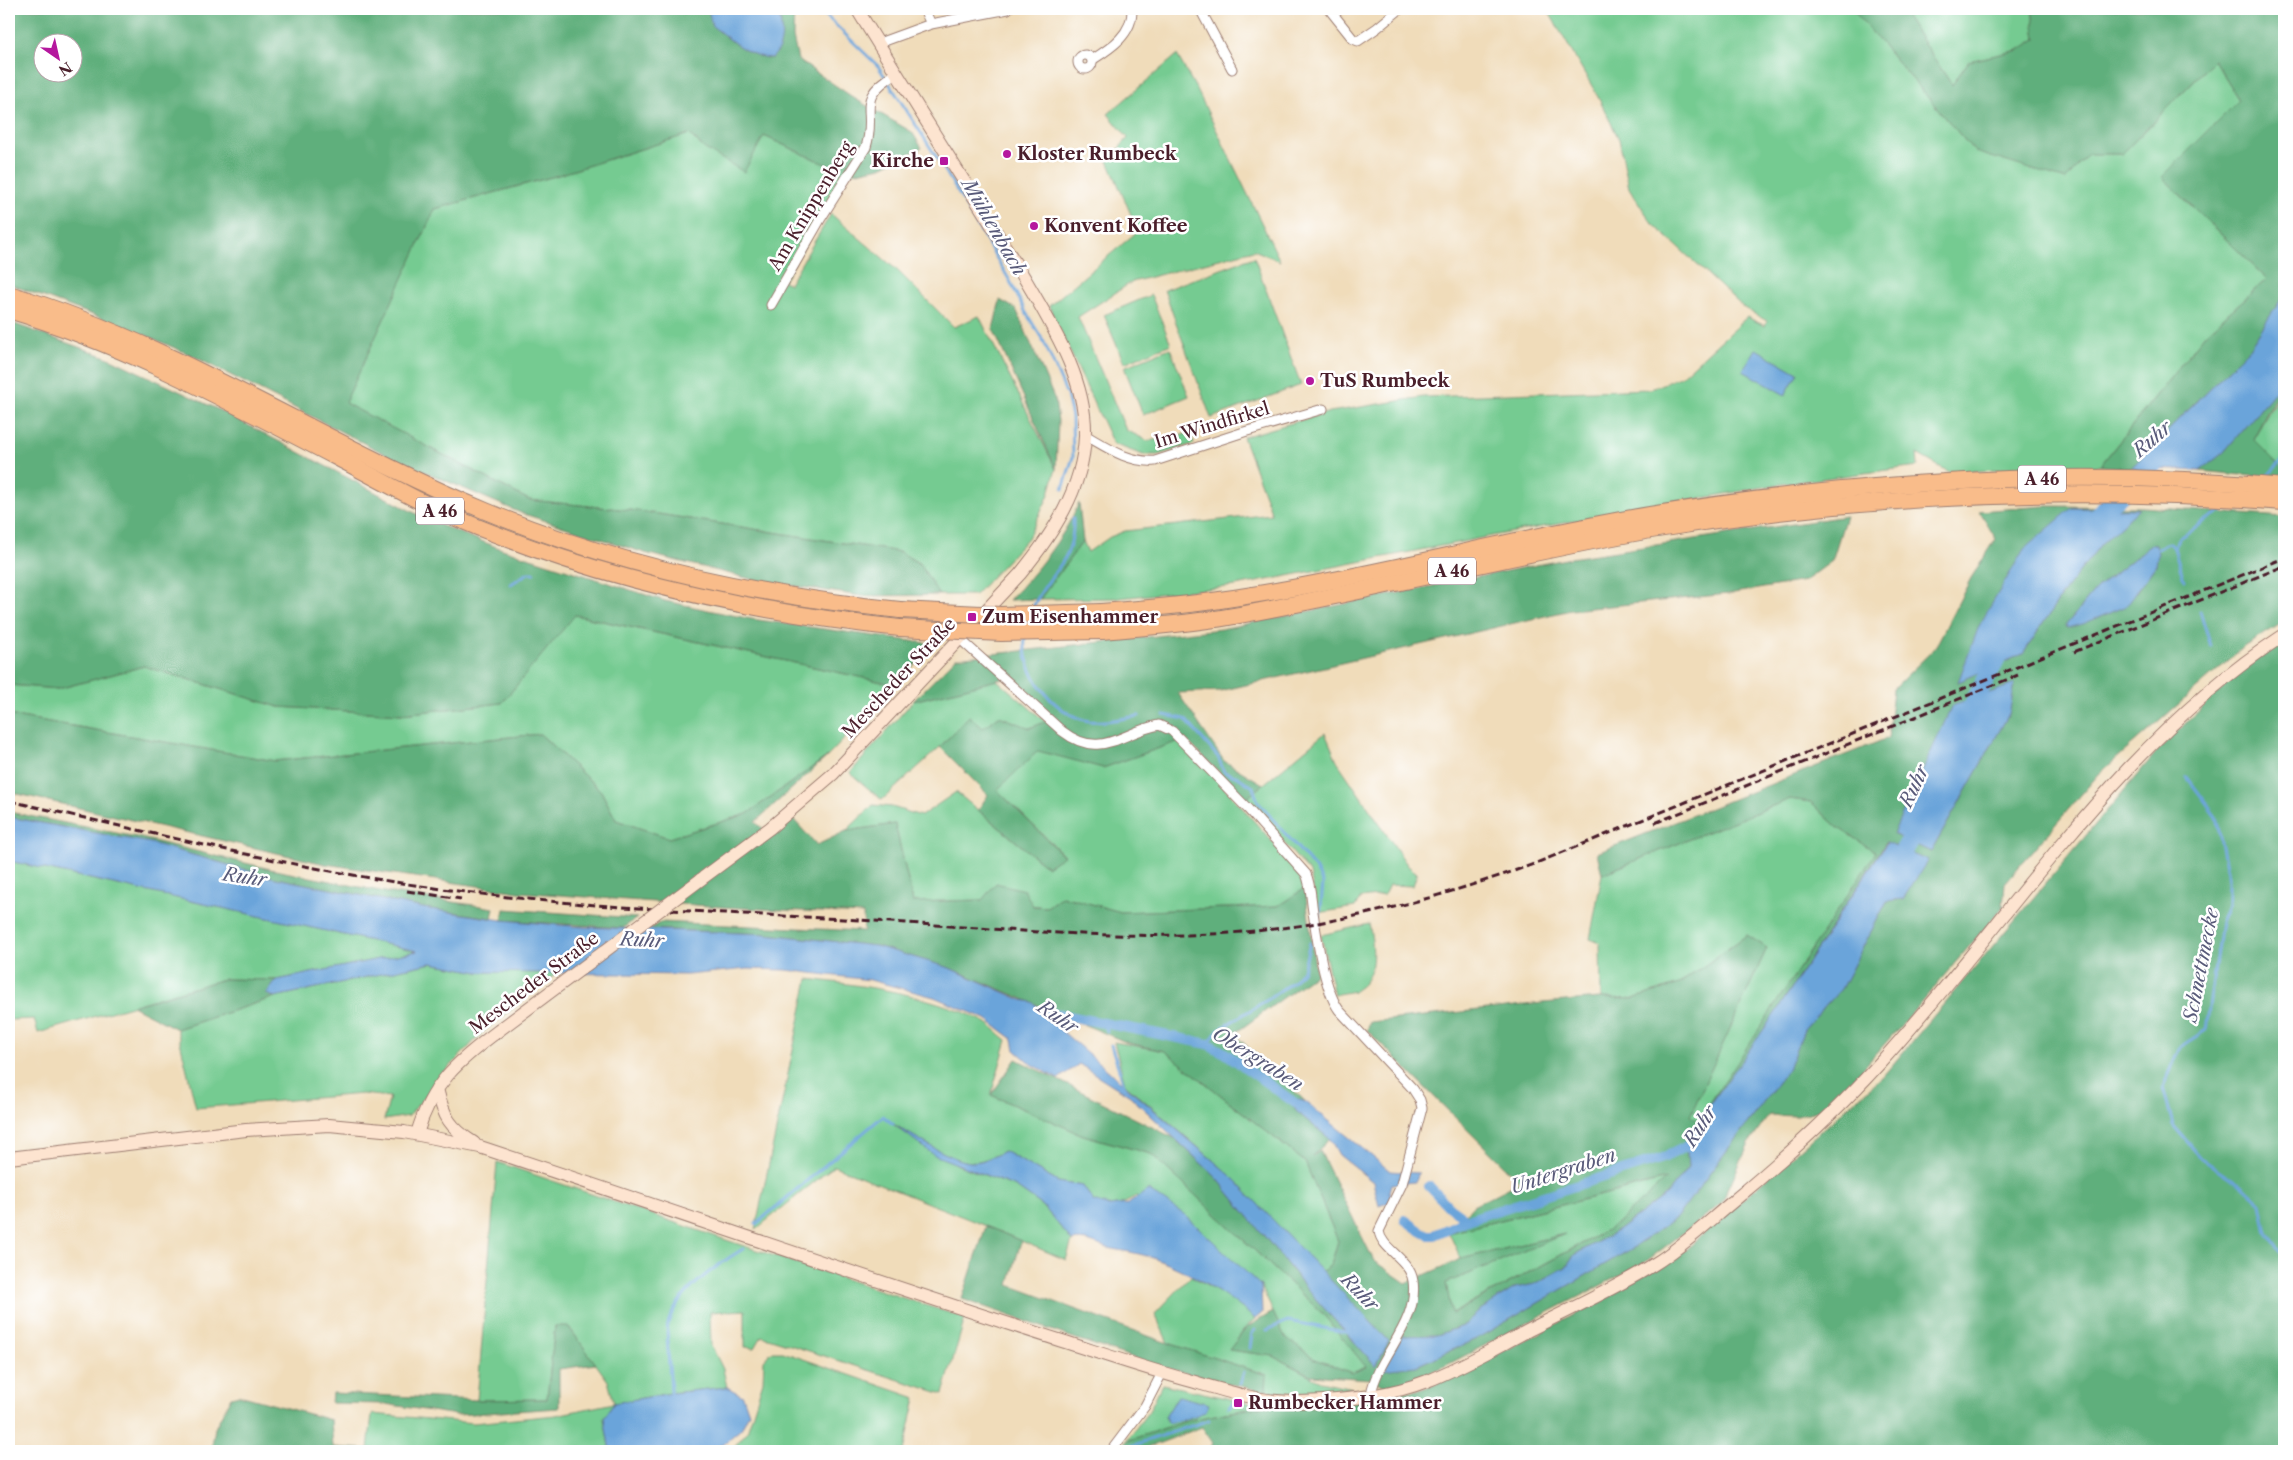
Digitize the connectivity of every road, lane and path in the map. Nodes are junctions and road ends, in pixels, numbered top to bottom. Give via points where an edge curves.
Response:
1 (857, 9) edge
2 (924, 9) edge
3 (1008, 9) edge
4 (1132, 9) edge
5 (1200, 9) edge
6 (1328, 9) edge
7 (1400, 9) edge
8 (931, 24) junction
9 (879, 43) junction
10 (1092, 60) dead end
11 (1232, 69) dead end
12 (893, 75) junction
13 (9, 294) edge
14 (771, 305) dead end
15 (9, 310) edge
16 (1323, 409) dead end
17 (1085, 435) junction
18 (2284, 487) edge
19 (1801, 502) junction
20 (2284, 502) edge
21 (2284, 635) edge
22 (960, 639) junction
23 (436, 1089) junction
24 (416, 1134) junction
25 (480, 1147) junction
26 (9, 1158) edge
27 (1162, 1373) junction
28 (1371, 1394) junction
29 (1111, 1451) edge

1 - 9 main road, Mescheder Straße
2 - 8 street
3 - 8 street
4 - 10 street via 1125,33
5 - 11 street
6 - 7 street via 1358,41
8 - 9 street
9 - 12 main road, Mescheder Straße
12 - 14 street, Am Knippenberg via 880,84 868,102 866,147
12 - 17 main road, Mescheder Straße via 999,236 1042,309 1070,364 1081,396
13 - 19 highway, A 46, bridge via 134,340 402,472 533,529 616,556 711,581 799,598 900,610 1000,615 1169,606 1349,577 1591,526 1718,504
15 - 19 highway, A 46, bridge via 128,354 228,401 440,511 564,559 650,585 751,608 900,628 1001,633 1102,631 1226,617
16 - 17 street, Im Windfirkel via 1146,462 1127,458
17 - 22 main road, Mescheder Straße via 1077,481 1053,530 1020,574
18 - 19 highway, A 46 via 2073,478 1937,482
19 - 20 highway, A 46 via 2013,494 2154,494
21 - 28 main road via 2233,672 2156,742 2065,841 1872,1072 1799,1145 1689,1239 1641,1273 1446,1373 1412,1386
22 - 23 main road, Mescheder Straße, bridge via 818,788 770,828 458,1062
22 - 28 street via 1062,731 1077,740 1104,745 1159,725 1172,731 1248,808 1308,878 1315,929 1333,1000 1413,1088 1420,1100 1421,1115 1407,1170 1379,1233 1410,1270 1414,1287 1404,1325 1379,1370
23 - 24 main road, Mescheder Straße
23 - 25 main road via 449,1123
24 - 25 main road
24 - 26 main road via 352,1126 290,1126
25 - 27 main road
27 - 28 main road via 1235,1394 1271,1400 1316,1401
27 - 29 street via 1145,1406

